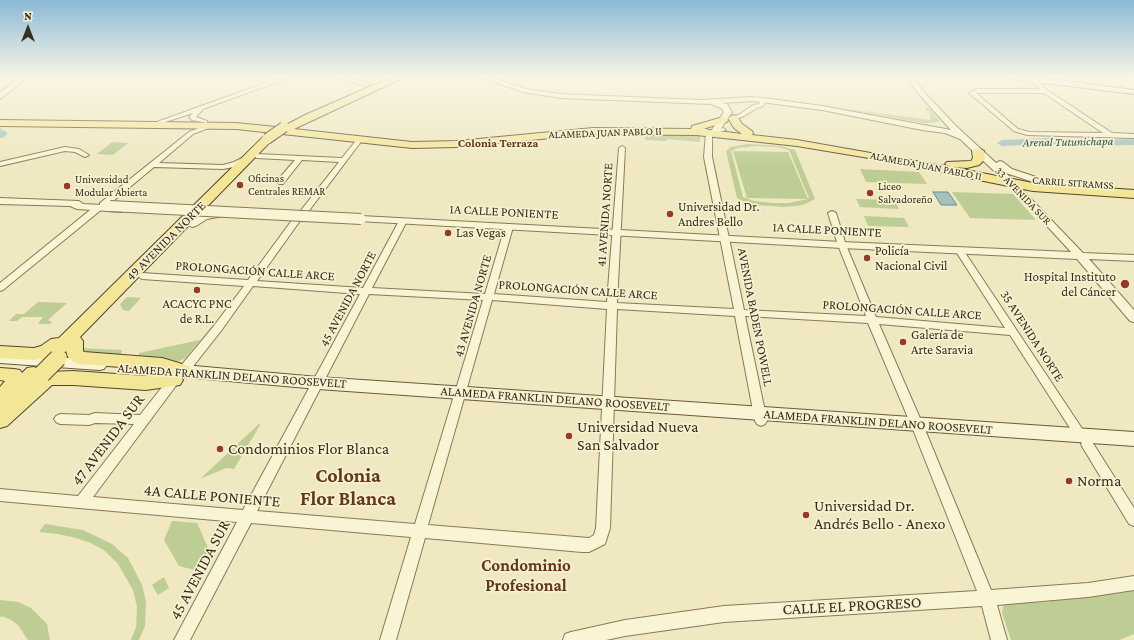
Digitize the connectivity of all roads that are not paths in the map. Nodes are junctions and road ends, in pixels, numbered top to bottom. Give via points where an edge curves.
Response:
1 (204, 107) joint
2 (316, 107) edge
3 (319, 107) edge
4 (330, 107) edge
5 (332, 107) edge
6 (725, 107) edge
7 (733, 107) edge
8 (754, 107) edge
9 (814, 107) edge
10 (935, 107) edge
11 (940, 107) edge
12 (988, 107) edge
13 (1069, 107) edge
14 (307, 116) junction
15 (0, 118) edge
16 (0, 123) edge
17 (156, 123) junction
18 (952, 123) junction
19 (209, 124) junction
20 (180, 126) junction
21 (917, 126) junction
22 (715, 129) junction
23 (940, 130) junction
24 (191, 133) junction
25 (1110, 134) junction
26 (1134, 136) edge
27 (360, 137) junction
28 (963, 137) junction
29 (261, 147) junction
30 (622, 148) dead end
31 (978, 151) junction
32 (85, 155) dead end
33 (300, 158) junction
34 (344, 160) junction
35 (932, 162) junction
36 (0, 164) edge
37 (152, 165) junction
38 (227, 171) junction
39 (1010, 179) junction
40 (1033, 179) junction
41 (280, 182) dead end
42 (1134, 186) edge
43 (1134, 193) edge
44 (0, 200) edge
45 (104, 206) junction
46 (211, 207) junction
47 (832, 213) dead end
48 (300, 216) junction
49 (188, 217) junction
50 (375, 220) junction
51 (403, 221) junction
52 (509, 227) junction
53 (617, 232) junction
54 (725, 239) junction
55 (842, 245) junction
56 (959, 250) junction
57 (1080, 256) junction
58 (1134, 258) edge
59 (142, 276) junction
60 (250, 284) junction
61 (0, 288) edge
62 (367, 291) junction
63 (489, 297) junction
64 (612, 306) junction
65 (740, 313) junction
66 (93, 315) junction
67 (1134, 318) edge
68 (872, 320) junction
69 (1013, 332) junction
70 (75, 341) junction
71 (0, 352) edge
72 (0, 358) edge
73 (46, 366) junction
74 (0, 367) edge
75 (0, 374) edge
76 (178, 375) junction
77 (316, 386) junction
78 (460, 395) junction
79 (0, 397) edge
80 (0, 405) edge
81 (607, 406) junction
82 (0, 415) edge
83 (761, 417) junction
84 (60, 419) dead end
85 (142, 420) junction
86 (0, 421) edge
87 (918, 428) junction
88 (1134, 439) edge
89 (1084, 440) junction
90 (1134, 447) edge
91 (0, 495) edge
92 (82, 501) junction
93 (248, 516) junction
94 (1134, 520) edge
95 (603, 528) joint
96 (420, 531) junction
97 (1134, 583) edge
98 (987, 598) junction
99 (182, 640) edge
100 (388, 640) edge
101 (571, 640) edge
102 (999, 640) edge

1 - 17 street
1 - 19 street via 192,117
2 - 19 main road via 271,121
3 - 14 main road
4 - 14 main road
5 - 27 main road via 311,119 309,124 317,128 356,132
6 - 22 street, AVENIDA BADEN POWELL via 728,112
7 - 22 street, AVENIDA BADEN POWELL
8 - 22 street
9 - 21 street
10 - 18 street, 33 AVENIDA SUR
11 - 18 street, 33 AVENIDA SUR
12 - 25 street via 1016,130 1030,134
13 - 25 street
14 - 29 main road, 49 AVENIDA NORTE via 287,127
15 - 17 main road, ALAMEDA JUAN PABLO II
16 - 20 main road, ALAMEDA JUAN PABLO II
17 - 19 main road, ALAMEDA JUAN PABLO II
18 - 21 street via 941,127
18 - 23 street
18 - 28 street, 33 AVENIDA SUR
18 - 40 street, 33 AVENIDA SUR via 1005,168
19 - 20 main road, ALAMEDA JUAN PABLO II
19 - 24 street
19 - 27 main road, ALAMEDA JUAN PABLO II
19 - 27 main road, ALAMEDA JUAN PABLO II via 244,124
19 - 29 main road via 255,131 260,137
20 - 24 street via 191,128
21 - 23 street
22 - 27 main road, ALAMEDA JUAN PABLO II via 585,129 438,141
22 - 27 main road, ALAMEDA JUAN PABLO II via 592,132 433,145
22 - 35 main road, ALAMEDA JUAN PABLO II
22 - 39 main road, ALAMEDA JUAN PABLO II
22 - 54 street, AVENIDA BADEN POWELL via 708,157
23 - 28 street
24 - 37 street
25 - 26 street
27 - 29 main road via 296,136
27 - 34 street, 47 AVENIDA SUR
28 - 31 street, 33 AVENIDA SUR
29 - 33 street
29 - 38 main road, 49 AVENIDA NORTE
29 - 46 main road, 49 AVENIDA NORTE
30 - 53 street, 41 AVENIDA NORTE
31 - 35 main road via 978,162 972,164
31 - 39 street, 33 AVENIDA SUR
32 - 36 street via 77,150 65,149
33 - 34 street
33 - 41 street
34 - 48 street, 47 AVENIDA SUR
35 - 39 main road, ALAMEDA JUAN PABLO II
37 - 38 street
37 - 45 street
38 - 46 main road, 49 AVENIDA NORTE
39 - 40 main road, ALAMEDA JUAN PABLO II
39 - 42 main road, CARRIL SITRAMSS
39 - 43 main road, ALAMEDA JUAN PABLO II via 1072,191
39 - 57 street, 33 AVENIDA SUR
40 - 42 main road, ALAMEDA JUAN PABLO II
44 - 45 street, 1A CALLE PONIENTE
45 - 49 street, 1A CALLE PONIENTE
45 - 50 street, 1A CALLE PONIENTE, bridge
45 - 61 street
46 - 48 street, 1A CALLE PONIENTE
46 - 49 main road, 49 AVENIDA NORTE
47 - 55 street
48 - 50 street, 1A CALLE PONIENTE
48 - 60 street, 47 AVENIDA SUR
49 - 59 main road, 49 AVENIDA NORTE
49 - 66 main road, 49 AVENIDA NORTE
50 - 51 street, 1A CALLE PONIENTE
51 - 52 street, 1A CALLE PONIENTE
51 - 62 street, 45 AVENIDA NORTE
52 - 53 street, 1A CALLE PONIENTE
52 - 63 street, 43 AVENIDA NORTE
53 - 54 street, 1A CALLE PONIENTE
53 - 64 street, 41 AVENIDA NORTE
54 - 55 street, 1A CALLE PONIENTE
54 - 65 street, AVENIDA BADEN POWELL
55 - 56 street, 1A CALLE PONIENTE
55 - 68 street
56 - 57 street, 1A CALLE PONIENTE
56 - 69 street, 35 AVENIDA NORTE
57 - 58 street, 1A CALLE PONIENTE
57 - 67 street, 33 AVENIDA SUR
59 - 60 street, PROLONGACIÓN CALLE ARCE
59 - 70 main road, 49 AVENIDA NORTE
60 - 62 street, PROLONGACIÓN CALLE ARCE
60 - 76 street, 47 AVENIDA SUR via 217,329
62 - 63 street, PROLONGACIÓN CALLE ARCE
62 - 77 street, 45 AVENIDA NORTE
63 - 64 street, PROLONGACIÓN CALLE ARCE
63 - 78 street, 43 AVENIDA NORTE
64 - 65 street, PROLONGACIÓN CALLE ARCE
64 - 81 street, 41 AVENIDA NORTE
65 - 68 street, PROLONGACIÓN CALLE ARCE
65 - 83 street, AVENIDA BADEN POWELL
66 - 71 main road via 79,322 47,350 35,354
66 - 73 main road, 49 AVENIDA NORTE
68 - 69 street, PROLONGACIÓN CALLE ARCE
68 - 87 street
69 - 89 street, 35 AVENIDA NORTE
70 - 73 main road, 49 AVENIDA NORTE
70 - 76 main road via 74,353 80,358 162,364
72 - 76 main road, ALAMEDA FRANKLIN DELANO ROOSEVELT
73 - 80 main road
73 - 82 main road
74 - 76 main road, ALAMEDA FRANKLIN DELANO ROOSEVELT
75 - 79 main road via 17,378
76 - 77 main road, ALAMEDA FRANKLIN DELANO ROOSEVELT
76 - 85 street, 47 AVENIDA SUR
76 - 86 main road via 146,383 48,379
77 - 78 main road, ALAMEDA FRANKLIN DELANO ROOSEVELT
77 - 93 street, 45 AVENIDA SUR
78 - 81 main road, ALAMEDA FRANKLIN DELANO ROOSEVELT
78 - 96 street, 43 AVENIDA NORTE
81 - 83 main road, ALAMEDA FRANKLIN DELANO ROOSEVELT
81 - 95 street, 41 AVENIDA NORTE
83 - 87 main road, ALAMEDA FRANKLIN DELANO ROOSEVELT
84 - 85 street
85 - 92 street, 47 AVENIDA SUR
87 - 89 main road, ALAMEDA FRANKLIN DELANO ROOSEVELT
87 - 98 street
88 - 89 main road, ALAMEDA FRANKLIN DELANO ROOSEVELT
89 - 90 main road, ALAMEDA FRANKLIN DELANO ROOSEVELT
89 - 94 street, 35 AVENIDA NORTE
91 - 92 street, 4A CALLE PONIENTE
92 - 93 street, 4A CALLE PONIENTE
93 - 96 street, 4A CALLE PONIENTE
93 - 99 street, 45 AVENIDA SUR
95 - 96 street, 4A CALLE PONIENTE via 600,539 589,545
96 - 100 street, 43 AVENIDA NORTE
97 - 98 street, CALLE EL PROGRESO via 1088,590
98 - 101 street, CALLE EL PROGRESO via 724,614 625,628
98 - 102 street

